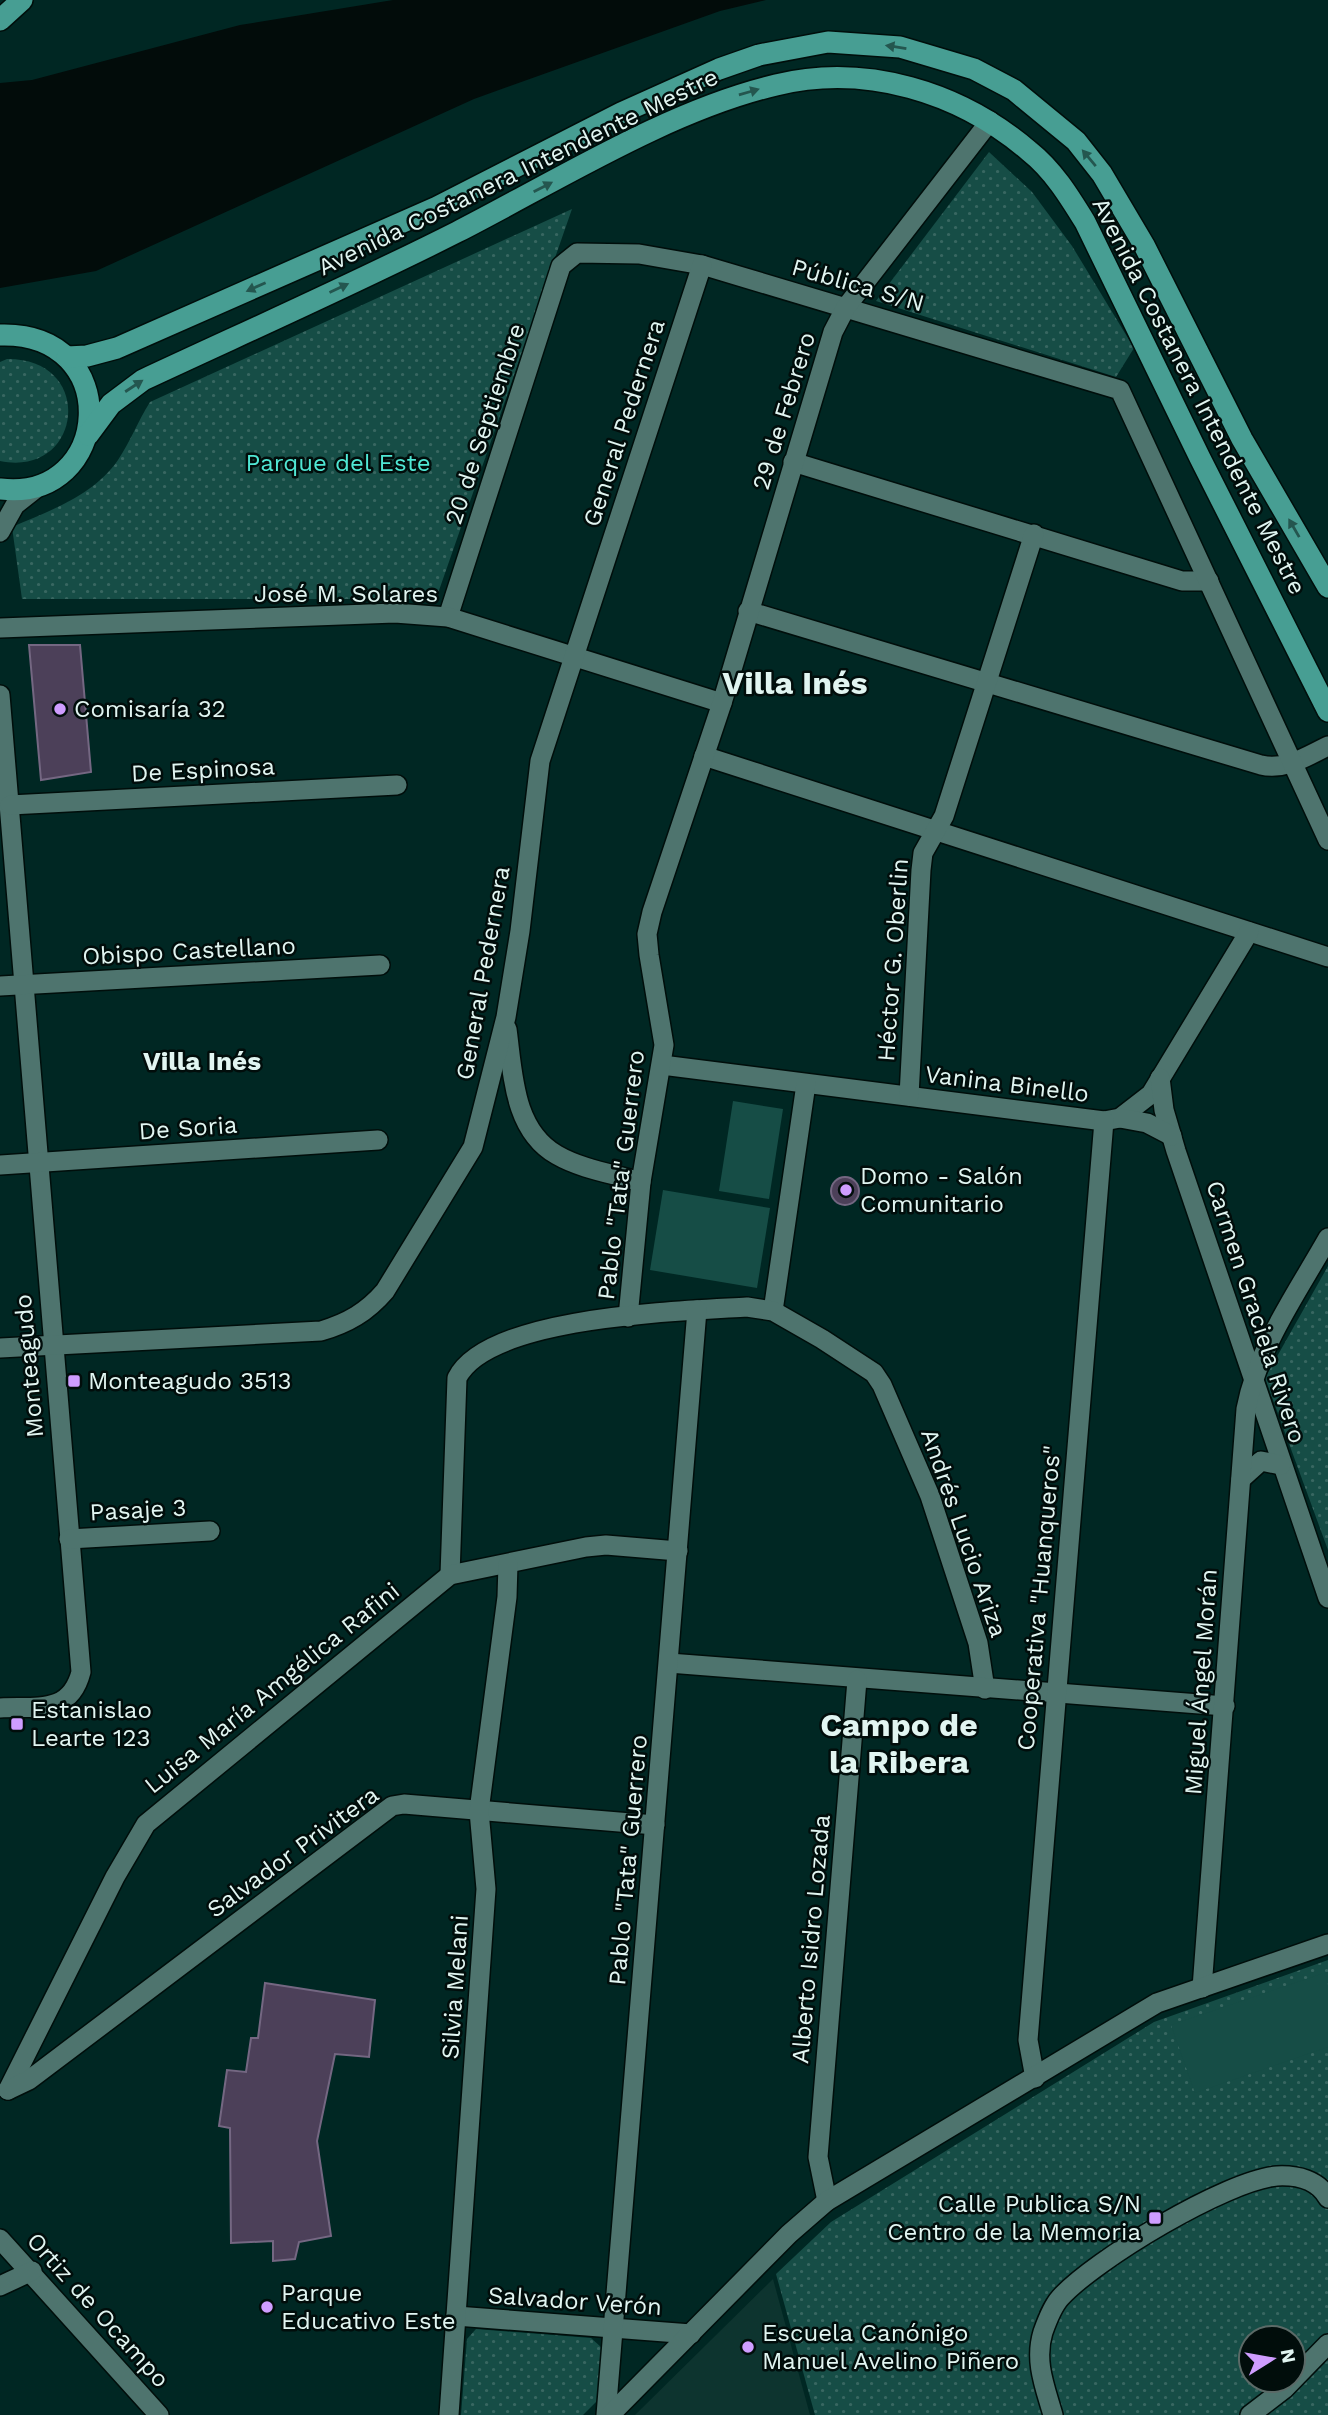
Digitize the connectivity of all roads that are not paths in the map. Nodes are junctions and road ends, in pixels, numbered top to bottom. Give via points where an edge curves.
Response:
1 (21, 0) edge
2 (0, 6) edge
3 (0, 20) edge
4 (990, 121) junction
5 (577, 253) joint
6 (702, 265) junction
7 (846, 307) junction
8 (0, 335) edge
9 (68, 357) junction
10 (88, 435) junction
11 (793, 462) junction
12 (39, 486) junction
13 (0, 489) edge
14 (0, 532) edge
15 (1034, 534) junction
16 (1209, 581) junction
17 (1328, 587) edge
18 (748, 611) junction
19 (448, 617) junction
20 (0, 628) edge
21 (572, 656) junction
22 (989, 682) junction
23 (0, 695) edge
24 (722, 703) junction
25 (1328, 711) edge
26 (1328, 746) edge
27 (704, 756) junction
28 (1294, 763) junction
29 (397, 785) dead end
30 (10, 805) junction
31 (936, 829) junction
32 (1328, 841) edge
33 (1249, 932) junction
34 (1328, 957) edge
35 (380, 965) dead end
36 (25, 984) junction
37 (0, 986) edge
38 (506, 1017) junction
39 (662, 1065) junction
40 (1160, 1078) junction
41 (806, 1084) junction
42 (909, 1096) junction
43 (1112, 1120) junction
44 (1172, 1136) junction
45 (378, 1140) dead end
46 (38, 1163) junction
47 (0, 1165) edge
48 (640, 1182) junction
49 (1328, 1238) edge
50 (697, 1310) junction
51 (774, 1311) junction
52 (628, 1317) junction
53 (53, 1345) junction
54 (0, 1349) edge
55 (1252, 1380) junction
56 (1281, 1465) junction
57 (1241, 1479) junction
58 (210, 1531) dead end
59 (69, 1539) junction
60 (678, 1551) junction
61 (508, 1564) junction
62 (450, 1576) junction
63 (1328, 1598) edge
64 (669, 1662) junction
65 (857, 1680) junction
66 (985, 1689) junction
67 (1055, 1694) junction
68 (1225, 1706) junction
69 (0, 1708) edge
70 (479, 1811) junction
71 (655, 1825) junction
72 (1328, 1944) edge
73 (1202, 1988) junction
74 (1035, 2078) junction
75 (4, 2089) edge
76 (1328, 2198) edge
77 (827, 2201) junction
78 (0, 2239) edge
79 (32, 2271) junction
80 (0, 2286) edge
81 (456, 2316) junction
82 (613, 2329) junction
83 (691, 2334) junction
84 (1328, 2344) edge
85 (159, 2415) edge
86 (449, 2415) edge
87 (608, 2415) edge
88 (1053, 2415) edge
89 (1250, 2415) edge

1 - 2 main road
1 - 3 main road
4 - 7 street, 29 de Febrero
10 -> 4 main road, Avenida Costanera Intendente Mestre via 111,404 143,380 445,238 617,149 739,95 779,84 877,80 937,95
4 - 25 main road, Avenida Costanera Intendente Mestre via 1045,166 1085,222
5 - 6 street, Pública S/N via 639,254
5 - 19 street, 20 de Septiembre via 561,266
6 - 7 street, Pública S/N
6 - 21 street, General Pedernera
7 - 11 street, 29 de Febrero via 833,332
7 - 16 street, Pública S/N via 1120,390
8 - 9 main road via 47,342
9 - 10 main road via 88,393
17 -> 9 main road, Avenida Costanera Intendente Mestre via 1242,439 1144,245 1102,174 1076,141 1014,90 974,69 900,47 828,42 759,55 719,69 424,213 117,348
10 - 12 main road, Avenida Costanera Intendente Mestre via 61,475
11 - 15 street
11 - 18 street, 29 de Febrero
12 - 13 main road
12 - 14 street via 15,506
15 - 16 street via 1182,581
15 - 22 street, Héctor G. Oberlin
16 - 28 street
18 - 22 street
18 - 24 street, 29 de Febrero
19 - 20 street, José M. Solares via 395,614
19 - 21 street, José M. Solares
21 - 24 street, José M. Solares
21 - 38 street, General Pedernera via 535,782
22 - 28 street via 1261,765
22 - 31 street, Héctor G. Oberlin
23 - 30 street, Monteagudo
24 - 27 street, 29 de Febrero
26 - 28 street
27 - 31 street
27 - 39 street, Pablo "Tata" Guerrero via 648,934 664,1045
28 - 32 street
29 - 30 street, De Espinosa
30 - 36 street, Monteagudo
31 - 33 street
31 - 42 street, Héctor G. Oberlin via 920,870
33 - 34 street
33 - 40 street, Vanina Binello
35 - 36 street, Obispo Castellano
36 - 37 street, Obispo Castellano
36 - 46 street, Monteagudo
38 - 48 street via 515,1089 525,1121 539,1143 559,1157
38 - 53 street, General Pedernera via 473,1147 373,1306 346,1323 321,1331
39 - 41 street, Vanina Binello
39 - 48 street, Pablo "Tata" Guerrero
40 - 43 street, Vanina Binello via 1142,1104
40 - 44 street, Carmen Graciela Rivero
41 - 42 street, Vanina Binello
41 - 51 street
42 - 43 street, Vanina Binello
43 - 44 street via 1147,1123
43 - 67 street, Cooperativa "Huanqueros"
44 - 55 street, Carmen Graciela Rivero
45 - 46 street, De Soria
46 - 47 street, De Soria
46 - 53 street, Monteagudo
48 - 52 street, Pablo "Tata" Guerrero
49 - 55 street
50 - 51 street, Andrés Lucio Ariza via 747,1307
50 - 52 street, Andrés Lucio Ariza
50 - 60 street, Pablo "Tata" Guerrero
51 - 66 street, Andrés Lucio Ariza via 860,1363 882,1385 930,1496 978,1643
52 - 62 street, Andrés Lucio Ariza via 534,1332 486,1350 465,1364 457,1378
53 - 54 street, General Pedernera
53 - 59 street, Monteagudo
55 - 56 street, Carmen Graciela Rivero
55 - 57 street, Miguel Ángel Morán
56 - 57 street via 1261,1461
56 - 63 street, Carmen Graciela Rivero
57 - 68 street, Miguel Ángel Morán
58 - 59 street, Pasaje 3
59 - 69 street, Monteagudo via 80,1672 71,1696 58,1704
60 - 61 street, Luisa María Amgélica Rafini via 606,1545
60 - 64 street, Pablo "Tata" Guerrero
61 - 62 street, Luisa María Amgélica Rafini
61 - 70 street, Silvia Melani
62 - 75 street, Luisa María Amgélica Rafini via 146,1824
64 - 65 street
64 - 71 street, Pablo "Tata" Guerrero
65 - 66 street
65 - 77 street, Alberto Isidro Lozada via 818,2157
66 - 67 street
67 - 68 street
67 - 74 street, Cooperativa "Huanqueros" via 1028,2040
68 - 73 street, Miguel Ángel Morán
70 - 71 street, Salvador Privitera
70 - 75 street, Salvador Privitera via 392,1806 29,2080
70 - 81 street, Silvia Melani via 486,1889
71 - 82 street, Pablo "Tata" Guerrero
72 - 73 street
73 - 74 street via 1139,2013
74 - 77 street
76 - 88 street via 1310,2181 1294,2176 1274,2176 1234,2189 1184,2213 1071,2287 1051,2313 1039,2350
77 - 83 street
78 - 79 street, Ortiz de Ocampo
79 - 80 street
79 - 85 street, Ortiz de Ocampo
81 - 82 street, Salvador Verón
81 - 86 street, Silvia Melani
82 - 83 street, Salvador Verón
82 - 87 street, Pablo "Tata" Guerrero
83 - 87 street
84 - 89 street via 1284,2389

